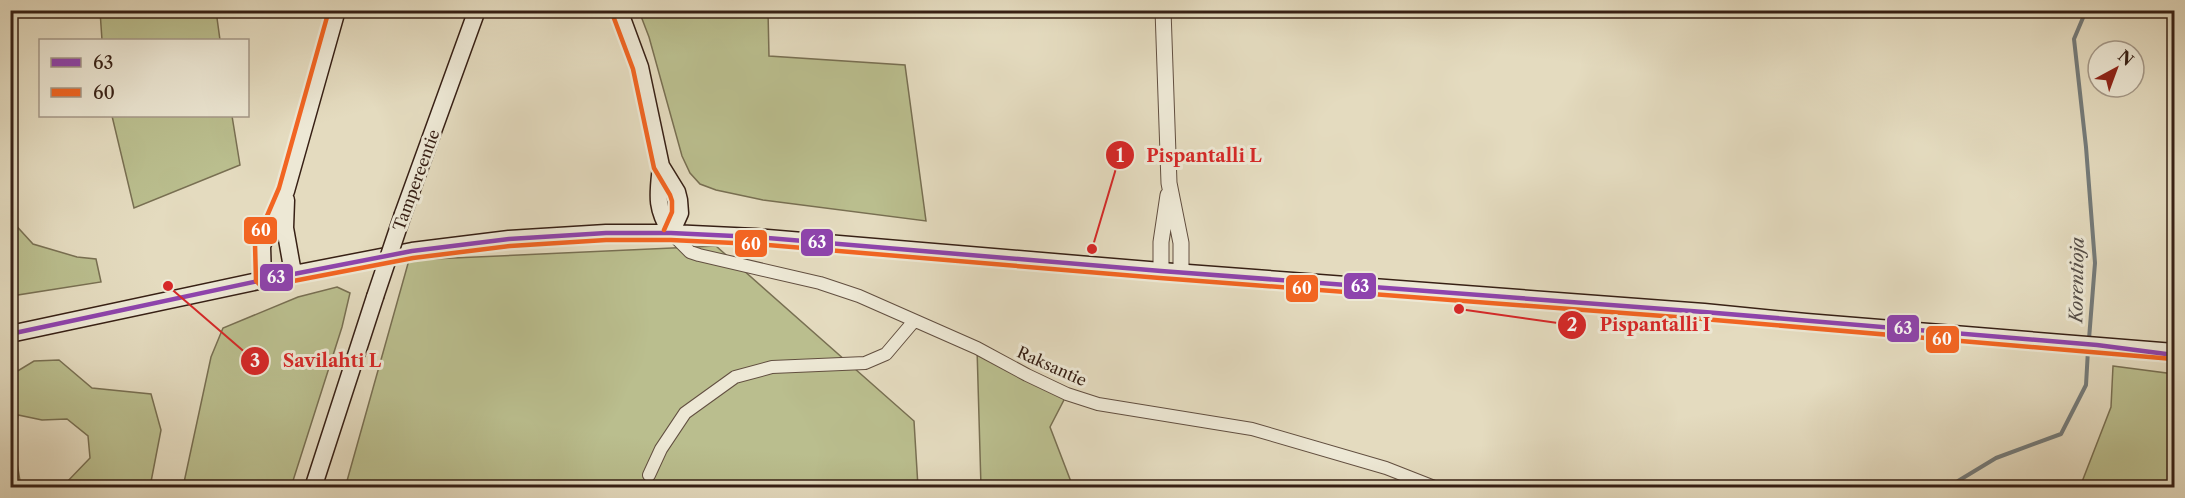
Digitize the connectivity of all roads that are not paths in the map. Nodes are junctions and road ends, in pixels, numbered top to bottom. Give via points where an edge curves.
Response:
1 (337, 10) edge
2 (477, 10) edge
3 (488, 10) edge
4 (619, 10) edge
5 (1163, 10) edge
6 (458, 61) junction
7 (1169, 183) junction
8 (286, 191) junction
9 (670, 233) junction
10 (1161, 271) junction
11 (293, 273) junction
12 (1182, 273) junction
13 (263, 280) junction
14 (915, 321) junction
15 (10, 334) edge
16 (2175, 353) edge
17 (649, 475) dead end
18 (313, 488) edge
19 (1437, 488) edge

1 - 8 main road
2 - 6 main road, Tampereentie
3 - 6 main road
4 - 9 main road via 640,67 662,166 679,200 680,213
5 - 7 street
6 - 18 main road, Tampereentie, bridge
7 - 10 street
7 - 12 street via 1181,243
8 - 11 main road via 285,228
8 - 13 main road via 262,246
9 - 10 main road
9 - 11 main road via 509,239 412,251
9 - 14 street, Raksantie via 690,252 820,283
10 - 12 main road
11 - 13 main road
12 - 16 main road via 1704,312
13 - 15 main road
14 - 17 street via 886,354 865,363 772,367 735,377 685,413
14 - 19 street, Raksantie via 1098,404 1252,429 1386,468

